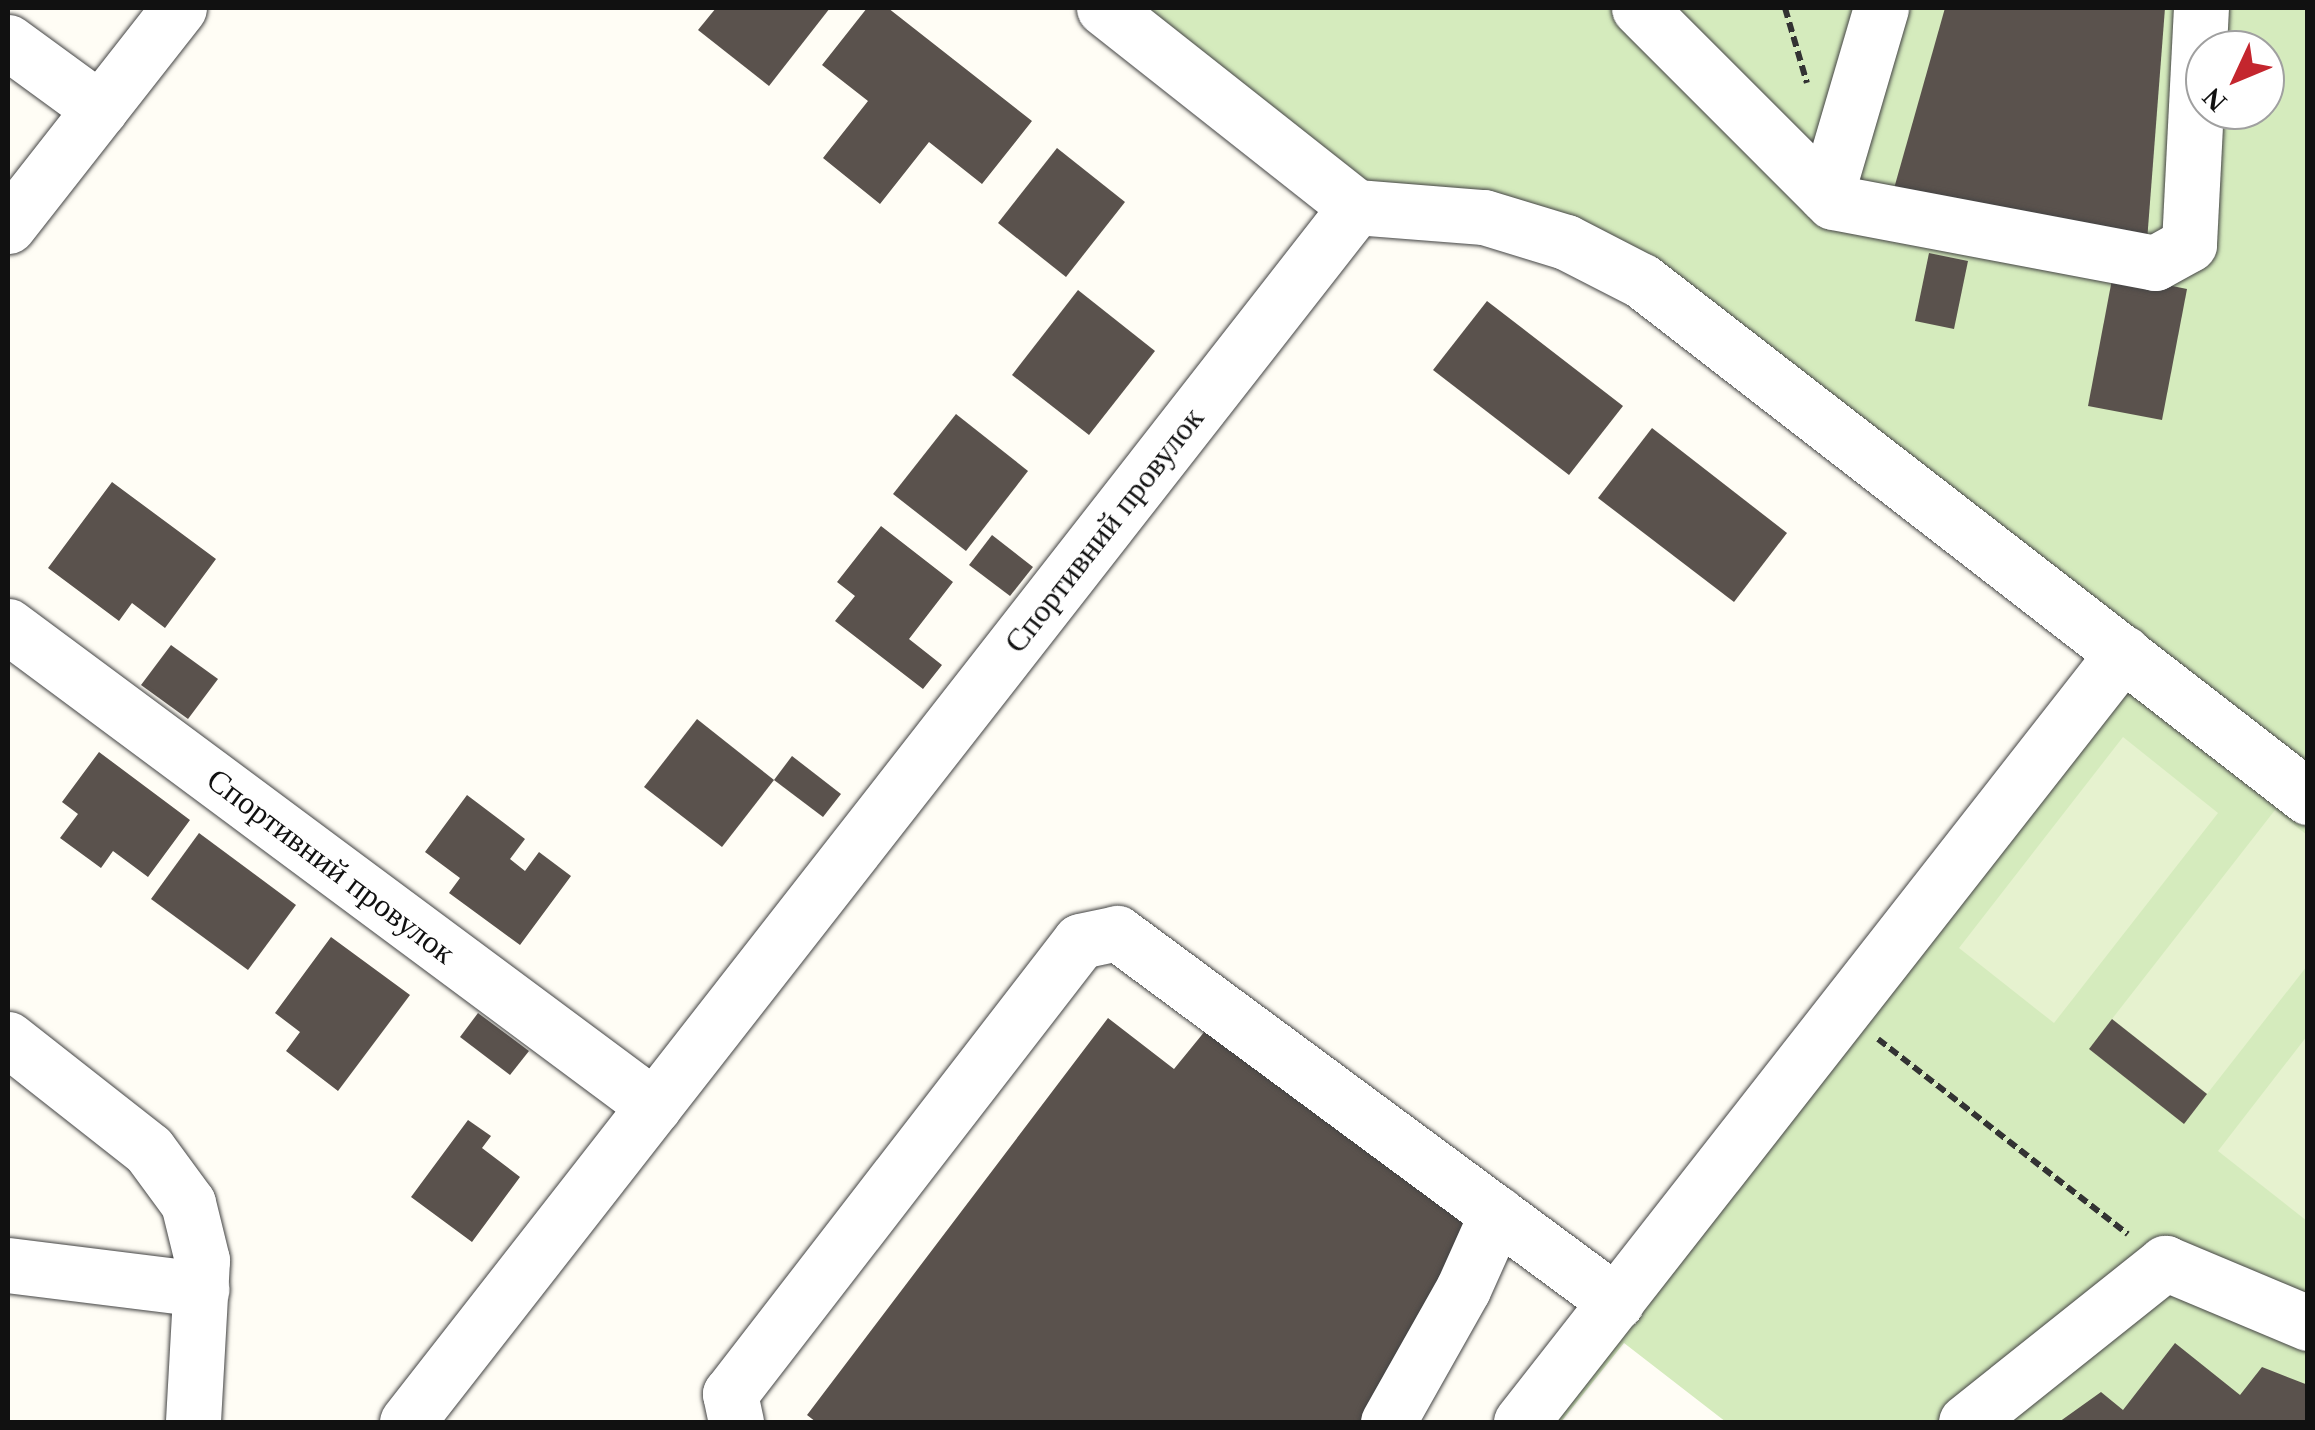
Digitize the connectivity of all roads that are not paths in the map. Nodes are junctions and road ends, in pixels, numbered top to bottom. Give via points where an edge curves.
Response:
1 (179, 8) edge
2 (1104, 8) edge
3 (1639, 8) edge
4 (1882, 8) edge
5 (2200, 8) edge
6 (8, 42) edge
7 (100, 109) junction
8 (1826, 194) junction
9 (1356, 207) junction
10 (8, 226) edge
11 (8, 626) edge
12 (2123, 653) junction
13 (2308, 796) edge
14 (8, 1039) edge
15 (654, 1106) junction
16 (1497, 1213) junction
17 (8, 1265) edge
18 (202, 1289) junction
19 (1616, 1302) junction
20 (2308, 1323) edge
21 (193, 1422) edge
22 (407, 1422) edge
23 (736, 1422) edge
24 (1388, 1422) edge
25 (1521, 1422) edge
26 (1966, 1422) edge

1 - 7 street
2 - 9 street
3 - 8 street
4 - 8 street
5 - 8 street via 2189,244 2155,263 1833,202
6 - 7 street
7 - 10 street
9 - 12 street via 1441,210 1498,221 1566,242 1642,280
9 - 15 street, Спортивний провулок
11 - 15 street, Спортивний провулок
12 - 13 street
12 - 19 street
14 - 18 street via 164,1166 198,1231
15 - 22 street, Спортивний провулок
16 - 19 street
16 - 23 street via 1117,932 1080,941 730,1394
16 - 24 street via 1447,1320
17 - 18 street
18 - 21 street
19 - 25 street
20 - 26 street via 2165,1263

